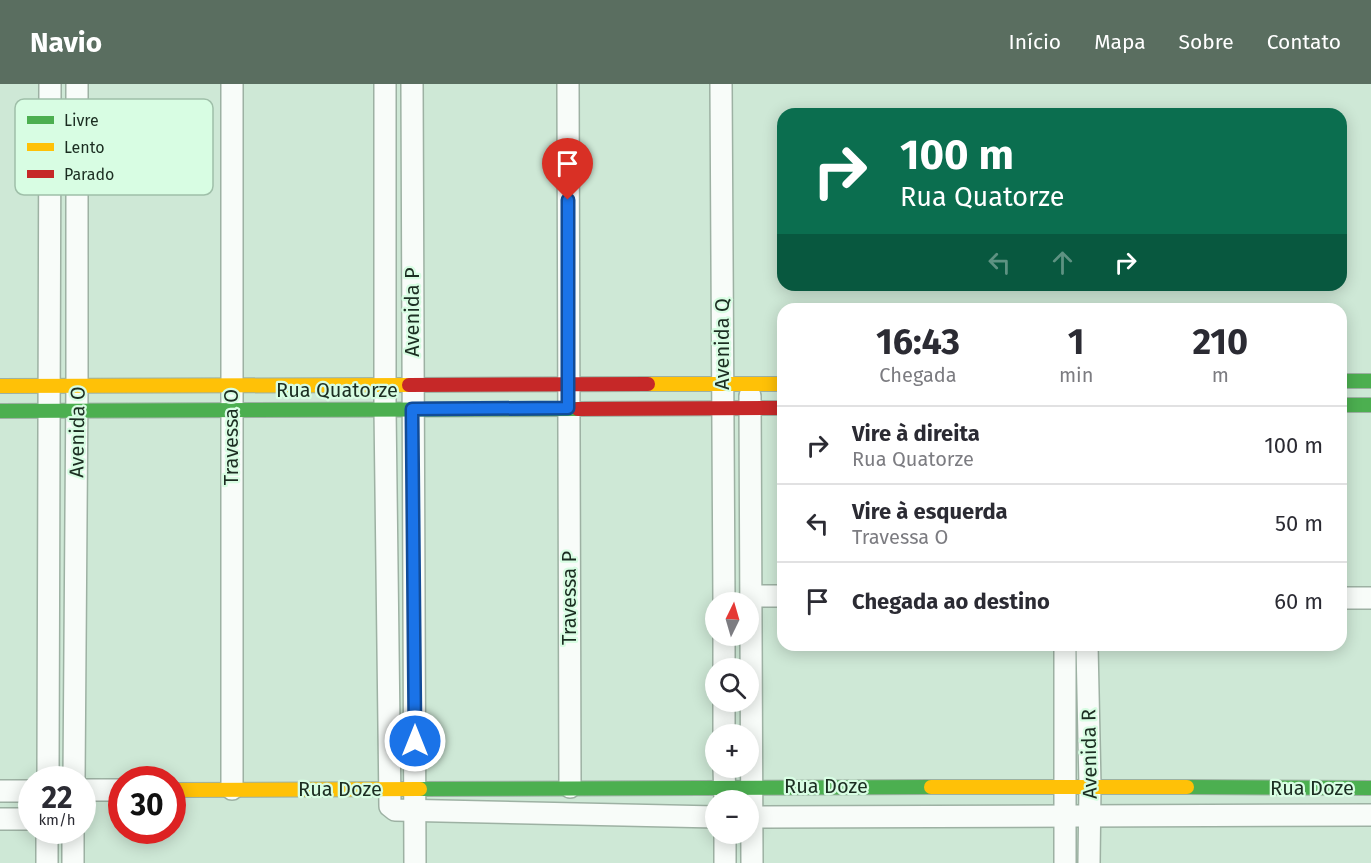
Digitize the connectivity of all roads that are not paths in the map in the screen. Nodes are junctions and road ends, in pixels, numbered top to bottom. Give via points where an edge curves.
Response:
1 (50, 84) edge
2 (232, 84) edge
3 (385, 84) edge
4 (412, 84) edge
5 (568, 84) edge
6 (721, 84) edge
7 (50, 99) edge
8 (50, 195) edge
9 (77, 195) edge
10 (1347, 381) edge
11 (1371, 381) edge
12 (568, 384) junction
13 (722, 384) junction
14 (750, 384) junction
15 (777, 384) edge
16 (231, 385) junction
17 (385, 385) junction
18 (412, 385) junction
19 (0, 386) edge
20 (49, 386) junction
21 (77, 386) junction
22 (1347, 405) edge
23 (1371, 405) edge
24 (568, 408) junction
25 (723, 408) junction
26 (750, 408) junction
27 (777, 408) edge
28 (385, 409) junction
29 (412, 409) junction
30 (50, 410) junction
31 (76, 410) junction
32 (231, 410) junction
33 (0, 411) edge
34 (724, 592) edge
35 (751, 592) edge
36 (759, 596) edge
37 (777, 596) edge
38 (1347, 598) edge
39 (1371, 598) edge
40 (751, 646) edge
41 (1065, 651) edge
42 (1087, 651) edge
43 (48, 766) edge
44 (74, 766) edge
45 (725, 785) edge
46 (752, 786) junction
47 (1065, 786) junction
48 (1090, 786) junction
49 (415, 788) junction
50 (570, 788) junction
51 (1371, 788) edge
52 (232, 789) junction
53 (186, 790) edge
54 (752, 790) edge
55 (0, 791) edge
56 (18, 791) edge
57 (391, 799) junction
58 (415, 811) junction
59 (1371, 814) edge
60 (1065, 816) junction
61 (1089, 816) junction
62 (705, 817) edge
63 (759, 817) edge
64 (0, 819) edge
65 (18, 819) edge
66 (47, 844) edge
67 (73, 844) edge
68 (725, 844) edge
69 (751, 844) edge
70 (47, 863) edge
71 (73, 863) edge
72 (415, 863) edge
73 (725, 863) edge
74 (752, 863) edge
75 (1065, 863) edge
76 (1089, 863) edge

1 - 7 street, Avenida O
2 - 16 street, Travessa O
3 - 17 street, Avenida P
4 - 18 street, Avenida P
5 - 12 street
6 - 13 street, Avenida Q
8 - 20 street, Avenida O
9 - 21 street, Avenida O
10 - 11 street
12 - 13 street, Rua Quatorze
12 - 18 street, Rua Quatorze
12 - 24 street
13 - 14 street, Rua Quatorze
13 - 25 street, Avenida Q
14 - 15 street, Rua Quatorze
14 - 26 street, Avenida Q
16 - 17 street, Rua Quatorze
16 - 21 street, Rua Quatorze
16 - 32 street, Travessa O
17 - 18 street, Rua Quatorze
17 - 28 street, Avenida P
18 - 29 street, Avenida P
19 - 20 street, Rua Quatorze
20 - 21 street, Rua Quatorze
20 - 30 street, Avenida O
21 - 31 street, Avenida O
22 - 23 street
24 - 25 street, Rua Quatorze
24 - 29 street, Rua Quatorze
24 - 50 street, Travessa P
25 - 26 street, Rua Quatorze
25 - 34 street, Avenida Q
26 - 27 street, Rua Quatorze
26 - 35 street, Avenida Q
28 - 29 street, Rua Quatorze
28 - 32 street, Rua Quatorze
28 - 57 street, Avenida P
29 - 49 street, Avenida P
30 - 31 street, Rua Quatorze
30 - 33 street, Rua Quatorze
30 - 43 street, Avenida O
31 - 32 street, Rua Quatorze
31 - 44 street, Avenida O
32 - 52 street, Travessa O
36 - 37 street
38 - 39 street
40 - 46 street, Avenida Q
41 - 47 street, Avenida R
42 - 48 street, Avenida R
45 - 46 street, Rua Doze
45 - 50 street, Rua Doze
46 - 47 street, Rua Doze
46 - 54 street, Avenida Q
47 - 48 street, Rua Doze
47 - 60 street, Avenida R
48 - 51 street, Rua Doze
48 - 61 street, Avenida R
49 - 50 street, Rua Doze
49 - 57 street, Rua Doze
49 - 58 street, Avenida P
52 - 53 street, Rua Doze
52 - 57 street, Rua Doze
55 - 56 street
57 - 58 street, Rua Doze
58 - 62 street, Rua Doze
58 - 72 street, Avenida P
59 - 61 street, Rua Doze
60 - 61 street, Rua Doze
60 - 63 street, Rua Doze
60 - 75 street, Avenida R
61 - 76 street, Avenida R
64 - 65 street
66 - 70 street
67 - 71 street
68 - 73 street
69 - 74 street, Avenida Q

